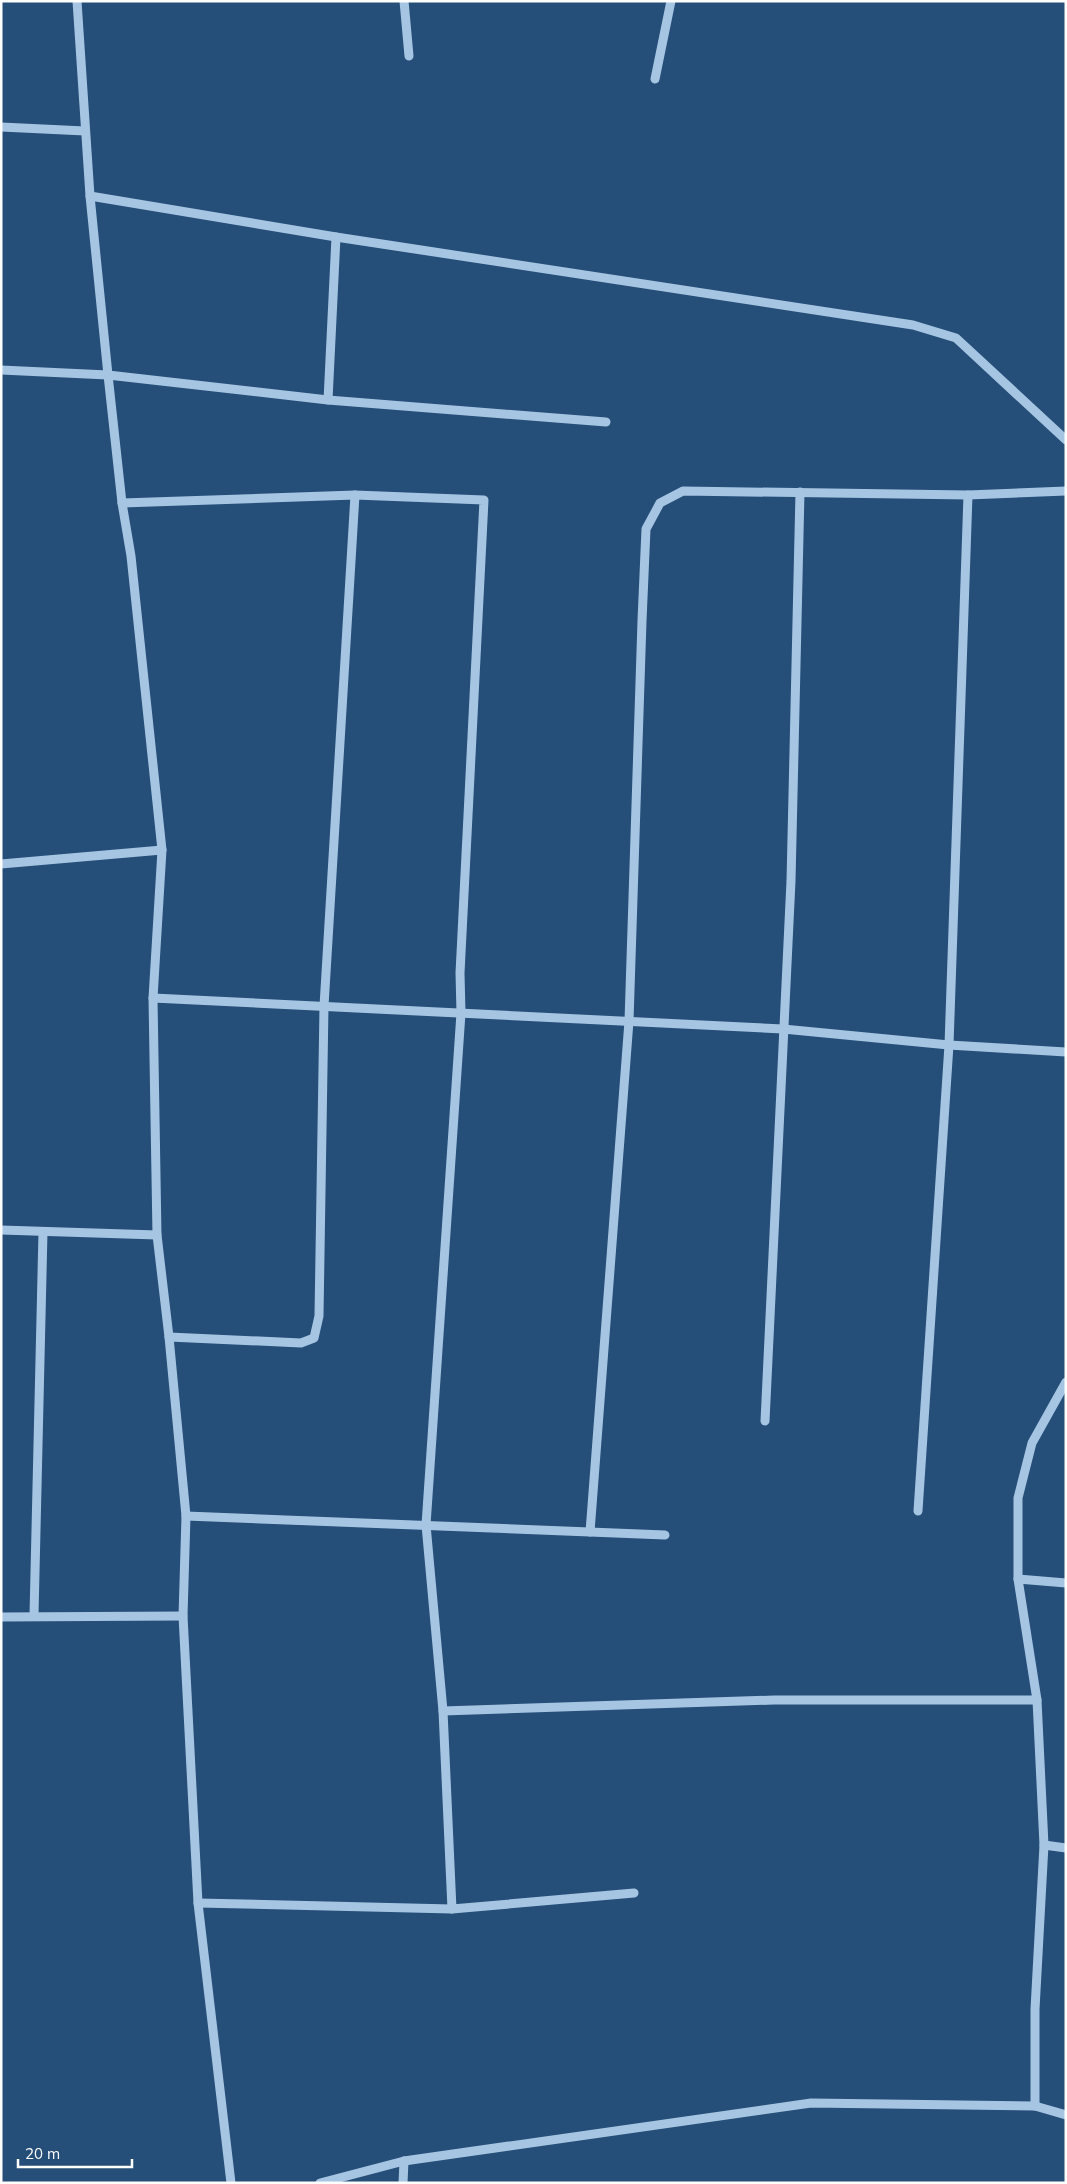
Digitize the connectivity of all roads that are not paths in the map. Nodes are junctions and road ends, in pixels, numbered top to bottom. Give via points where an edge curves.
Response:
1 (77, 1) edge
2 (404, 1) edge
3 (670, 1) edge
4 (408, 56) dead end
5 (655, 79) dead end
6 (1, 127) edge
7 (85, 131) junction
8 (90, 196) junction
9 (336, 237) junction
10 (1, 370) edge
11 (108, 375) junction
12 (328, 400) junction
13 (606, 422) dead end
14 (1066, 440) edge
15 (1066, 491) edge
16 (800, 492) junction
17 (355, 495) junction
18 (968, 495) junction
19 (122, 503) junction
20 (162, 850) junction
21 (1, 864) edge
22 (153, 998) junction
23 (324, 1006) junction
24 (461, 1013) junction
25 (629, 1022) junction
26 (783, 1029) junction
27 (949, 1046) junction
28 (1066, 1052) edge
29 (1, 1230) edge
30 (43, 1232) junction
31 (157, 1235) junction
32 (170, 1337) junction
33 (1066, 1382) edge
34 (765, 1421) dead end
35 (918, 1511) dead end
36 (186, 1516) junction
37 (426, 1525) junction
38 (590, 1532) junction
39 (665, 1535) dead end
40 (1018, 1579) junction
41 (1066, 1583) edge
42 (34, 1615) junction
43 (183, 1616) junction
44 (1, 1617) edge
45 (1037, 1700) junction
46 (442, 1711) junction
47 (1044, 1845) junction
48 (1066, 1848) edge
49 (634, 1893) dead end
50 (198, 1903) junction
51 (452, 1908) junction
52 (1035, 2106) junction
53 (1066, 2115) edge
54 (404, 2161) junction
55 (231, 2183) edge
56 (320, 2183) edge
57 (403, 2183) edge

1 - 7 street
2 - 4 street
3 - 5 street
6 - 7 street
7 - 8 street
8 - 9 street
8 - 11 street
9 - 12 street
9 - 14 street via 913,324 956,338
10 - 11 street
11 - 12 street
11 - 19 street
12 - 13 street
15 - 18 street
16 - 18 street
16 - 25 street via 683,491 660,503 646,529
16 - 26 street via 791,880
17 - 19 street
17 - 23 street
17 - 24 street via 484,500 460,973
18 - 27 street
19 - 20 street via 131,556
20 - 21 street
20 - 22 street
22 - 23 street
22 - 31 street
23 - 24 street
23 - 32 street via 319,1316 314,1338 301,1343
24 - 25 street
24 - 37 street
25 - 26 street
25 - 38 street
26 - 27 street
26 - 34 street
27 - 28 street
27 - 35 street
29 - 30 street
30 - 31 street
30 - 42 street
31 - 32 street
32 - 36 street
33 - 40 street via 1032,1443 1018,1498
36 - 37 street
36 - 43 street
37 - 38 street
37 - 46 street
38 - 39 street
40 - 41 street
40 - 45 street
42 - 43 street
42 - 44 street
43 - 50 street
45 - 46 street via 774,1700
45 - 47 street
46 - 51 street
47 - 48 street
47 - 52 street via 1035,2009
49 - 51 street
50 - 51 street
50 - 55 street
52 - 53 street
52 - 54 street via 812,2103
54 - 56 street
54 - 57 street

